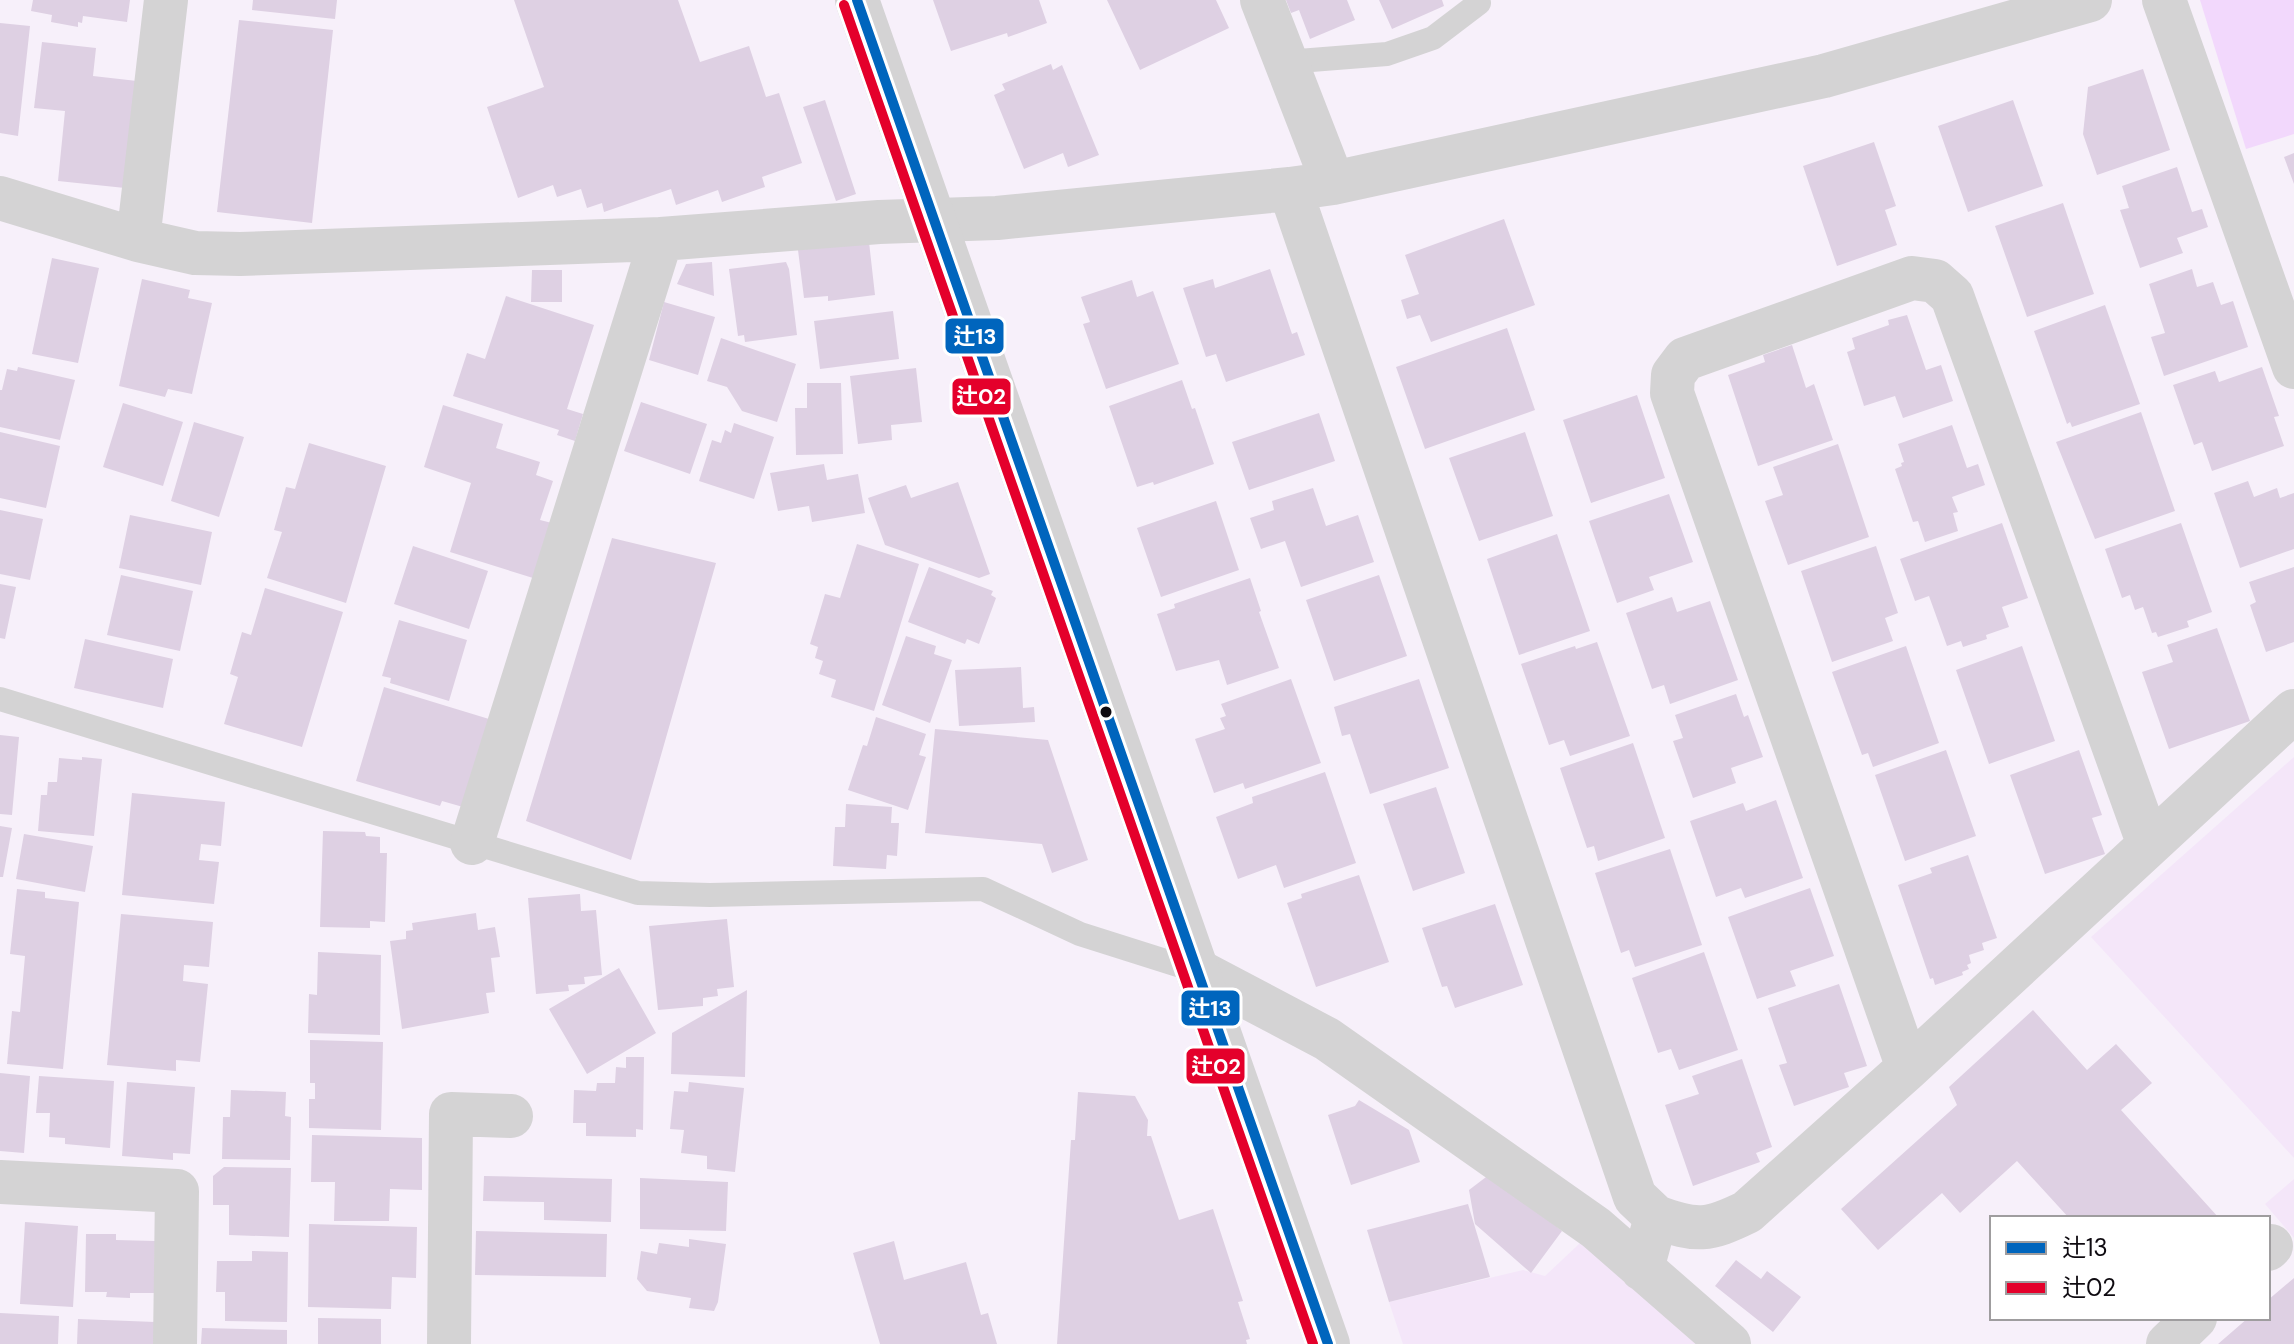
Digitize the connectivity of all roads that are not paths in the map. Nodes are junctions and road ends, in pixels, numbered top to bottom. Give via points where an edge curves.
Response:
1 (166, 0) edge
2 (857, 0) edge
3 (1262, 0) edge
4 (1478, 0) edge
5 (2090, 0) edge
6 (2164, 0) edge
7 (2046, 6) edge
8 (1286, 62) junction
9 (1333, 183) junction
10 (1290, 189) junction
11 (0, 198) edge
12 (936, 220) junction
13 (661, 239) junction
14 (138, 240) junction
15 (2294, 367) edge
16 (0, 699) edge
17 (2294, 711) edge
18 (472, 843) junction
19 (2149, 845) junction
20 (1200, 972) junction
21 (1908, 1068) junction
22 (511, 1116) dead end
23 (0, 1182) edge
24 (1656, 1217) junction
25 (1642, 1269) junction
26 (2193, 1320) edge
27 (175, 1344) edge
28 (449, 1344) edge
29 (1328, 1344) edge
30 (1729, 1344) edge
31 (2168, 1344) edge

1 - 14 street
2 - 12 street
3 - 8 street
4 - 8 lane via 1433,38 1387,54
5 - 7 street
6 - 15 street
7 - 9 street via 1824,76
8 - 9 street
9 - 10 street
10 - 12 street
10 - 24 street via 1635,1197
11 - 14 street
12 - 13 street
12 - 20 street
13 - 14 street via 240,254 195,253
13 - 18 street
16 - 18 lane
17 - 19 street
18 - 20 lane via 638,893 983,889 1080,934
19 - 21 street
19 - 21 street via 1952,296 1935,281 1912,278 1685,359 1673,375 1672,393
20 - 25 street via 1327,1039 1596,1228
20 - 29 street
21 - 24 street via 1747,1212 1719,1226 1687,1228
22 - 28 street via 451,1114
23 - 27 street via 177,1191
24 - 25 street
25 - 30 street
26 - 31 street

